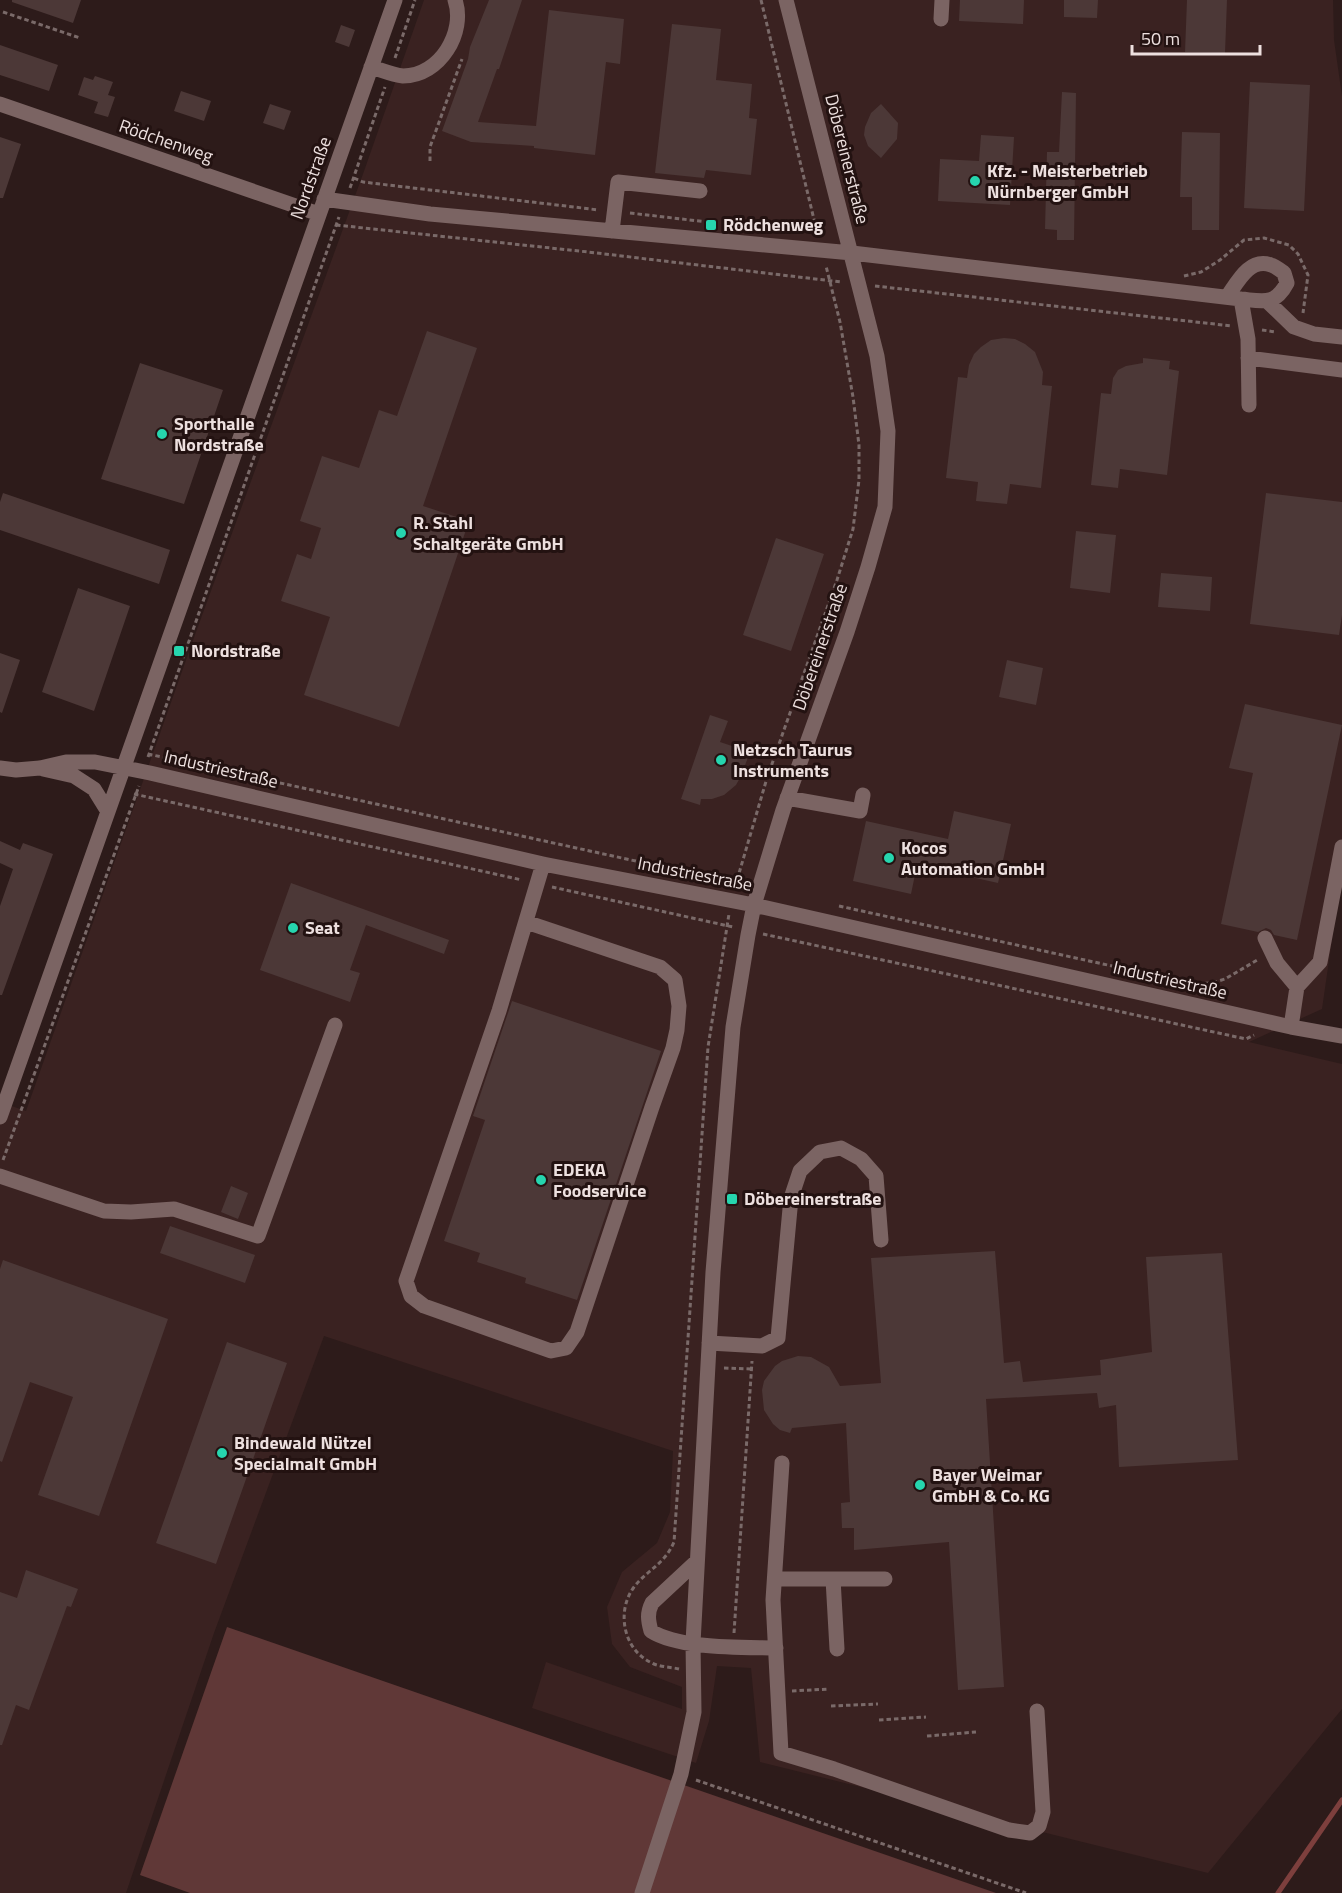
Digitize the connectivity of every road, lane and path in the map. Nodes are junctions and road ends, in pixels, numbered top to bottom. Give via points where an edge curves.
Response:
1 (395, 0) edge
2 (415, 0) edge
3 (455, 0) edge
4 (786, 0) edge
5 (942, 0) edge
6 (3, 12) dead end
7 (941, 19) dead end
8 (80, 38) dead end
9 (463, 57) dead end
10 (371, 67) junction
11 (390, 73) junction
12 (0, 104) edge
13 (430, 161) dead end
14 (354, 178) junction
15 (700, 191) dead end
16 (324, 199) junction
17 (345, 202) junction
18 (615, 212) junction
19 (319, 214) junction
20 (716, 223) dead end
21 (336, 225) junction
22 (612, 231) junction
23 (807, 233) dead end
24 (847, 238) junction
25 (852, 253) junction
26 (1175, 275) dead end
27 (860, 284) junction
28 (1234, 298) junction
29 (1268, 302) junction
30 (1294, 327) junction
31 (1246, 328) junction
32 (1342, 337) edge
33 (1248, 358) junction
34 (1342, 370) edge
35 (1249, 405) dead end
36 (129, 750) junction
37 (149, 754) junction
38 (0, 768) edge
39 (40, 768) junction
40 (122, 768) junction
41 (143, 772) junction
42 (115, 789) junction
43 (135, 794) junction
44 (863, 795) dead end
45 (787, 798) junction
46 (107, 810) junction
47 (1342, 847) edge
48 (543, 864) junction
49 (537, 884) junction
50 (759, 888) junction
51 (754, 905) junction
52 (836, 906) dead end
53 (526, 922) junction
54 (750, 931) junction
55 (1265, 938) dead end
56 (1273, 956) junction
57 (1297, 987) junction
58 (335, 1025) dead end
59 (1291, 1027) junction
60 (1255, 1035) dead end
61 (1342, 1036) edge
62 (0, 1114) edge
63 (0, 1170) edge
64 (0, 1176) edge
65 (881, 1240) dead end
66 (709, 1343) junction
67 (753, 1346) junction
68 (707, 1367) junction
69 (751, 1369) junction
70 (782, 1463) dead end
71 (696, 1562) junction
72 (775, 1579) junction
73 (833, 1579) junction
74 (885, 1579) dead end
75 (693, 1642) junction
76 (733, 1646) junction
77 (776, 1648) junction
78 (837, 1649) dead end
79 (829, 1689) dead end
80 (778, 1691) junction
81 (878, 1704) dead end
82 (831, 1706) dead end
83 (1037, 1711) dead end
84 (926, 1717) dead end
85 (879, 1720) dead end
86 (976, 1732) dead end
87 (927, 1736) dead end
88 (681, 1774) junction
89 (642, 1893) edge
90 (1026, 1893) edge

1 - 10 street, Nordstraße
2 - 11 path
3 - 11 street via 456,28 438,60 420,73
4 - 24 street, Döbereinerstraße
5 - 7 street
6 - 8 path
9 - 13 path via 430,147
10 - 11 street
10 - 16 street, Nordstraße
11 - 14 path
12 - 19 street, Rödchenweg
14 - 17 path
14 - 18 path via 429,191
15 - 18 street via 618,182
16 - 17 street
16 - 19 street, Nordstraße
17 - 21 path
17 - 22 street
18 - 20 path
18 - 22 street
19 - 36 street, Nordstraße
21 - 27 path
21 - 37 path
22 - 25 street
23 - 24 path
24 - 25 street, Döbereinerstraße
25 - 27 street, Döbereinerstraße
25 - 28 street
26 - 30 path via 1201,272 1244,240 1264,238 1289,245 1299,254 1308,275 1302,315
27 - 31 path
27 - 45 street, Döbereinerstraße via 877,356 888,431 885,507 847,632
28 - 29 street
28 - 29 street via 1246,271 1256,264 1270,264 1284,273 1287,283 1281,295
28 - 31 street
29 - 30 street
30 - 31 path via 1286,333
30 - 32 street
31 - 33 street
33 - 34 street
33 - 35 street
36 - 37 path
36 - 40 street, Nordstraße
37 - 41 path
37 - 50 path
38 - 39 street, Industriestraße
39 - 40 street, Industriestraße via 66,762 95,762
39 - 46 street, Industriestraße via 74,776 94,789
40 - 41 street, Industriestraße
40 - 42 street, Nordstraße
41 - 43 path
41 - 48 street, Industriestraße
42 - 43 path
42 - 46 street, Nordstraße
43 - 49 path
43 - 63 path
44 - 45 street via 860,811
45 - 50 street, Döbereinerstraße
46 - 62 street, Nordstraße
47 - 57 street via 1320,962
48 - 49 street
48 - 51 street, Industriestraße
49 - 53 street
49 - 54 path
50 - 51 street, Döbereinerstraße
51 - 54 street, Döbereinerstraße
51 - 59 street, Industriestraße
52 - 56 path via 1194,984 1225,979 1254,961
53 - 53 street via 660,967 675,980 679,1006 674,1048 577,1332 566,1348 551,1351 424,1306 411,1296 406,1281 500,1011
54 - 60 path via 1246,1039
54 - 66 street, Döbereinerstraße via 733,1027
55 - 56 street
56 - 57 street
57 - 59 street
58 - 64 street via 258,1236 174,1209 104,1211
59 - 61 street, Industriestraße
65 - 67 street via 876,1176 861,1159 841,1148 820,1152 800,1171 790,1198 778,1338
66 - 67 street
66 - 68 street, Döbereinerstraße
67 - 69 path
68 - 69 path
68 - 71 street, Döbereinerstraße
69 - 76 path
70 - 72 street
71 - 75 street, Döbereinerstraße
71 - 75 street via 652,1603 648,1620 651,1631 661,1637
72 - 73 street
72 - 77 street
73 - 74 street
73 - 78 street
75 - 76 street
75 - 88 street, Döbereinerstraße via 694,1712
76 - 77 street
77 - 80 street
79 - 80 path
80 - 83 street via 781,1753 1009,1830 1030,1833 1039,1826 1043,1812
81 - 82 path
84 - 85 path
86 - 87 path
88 - 89 street, Döbereinerstraße
88 - 90 path

